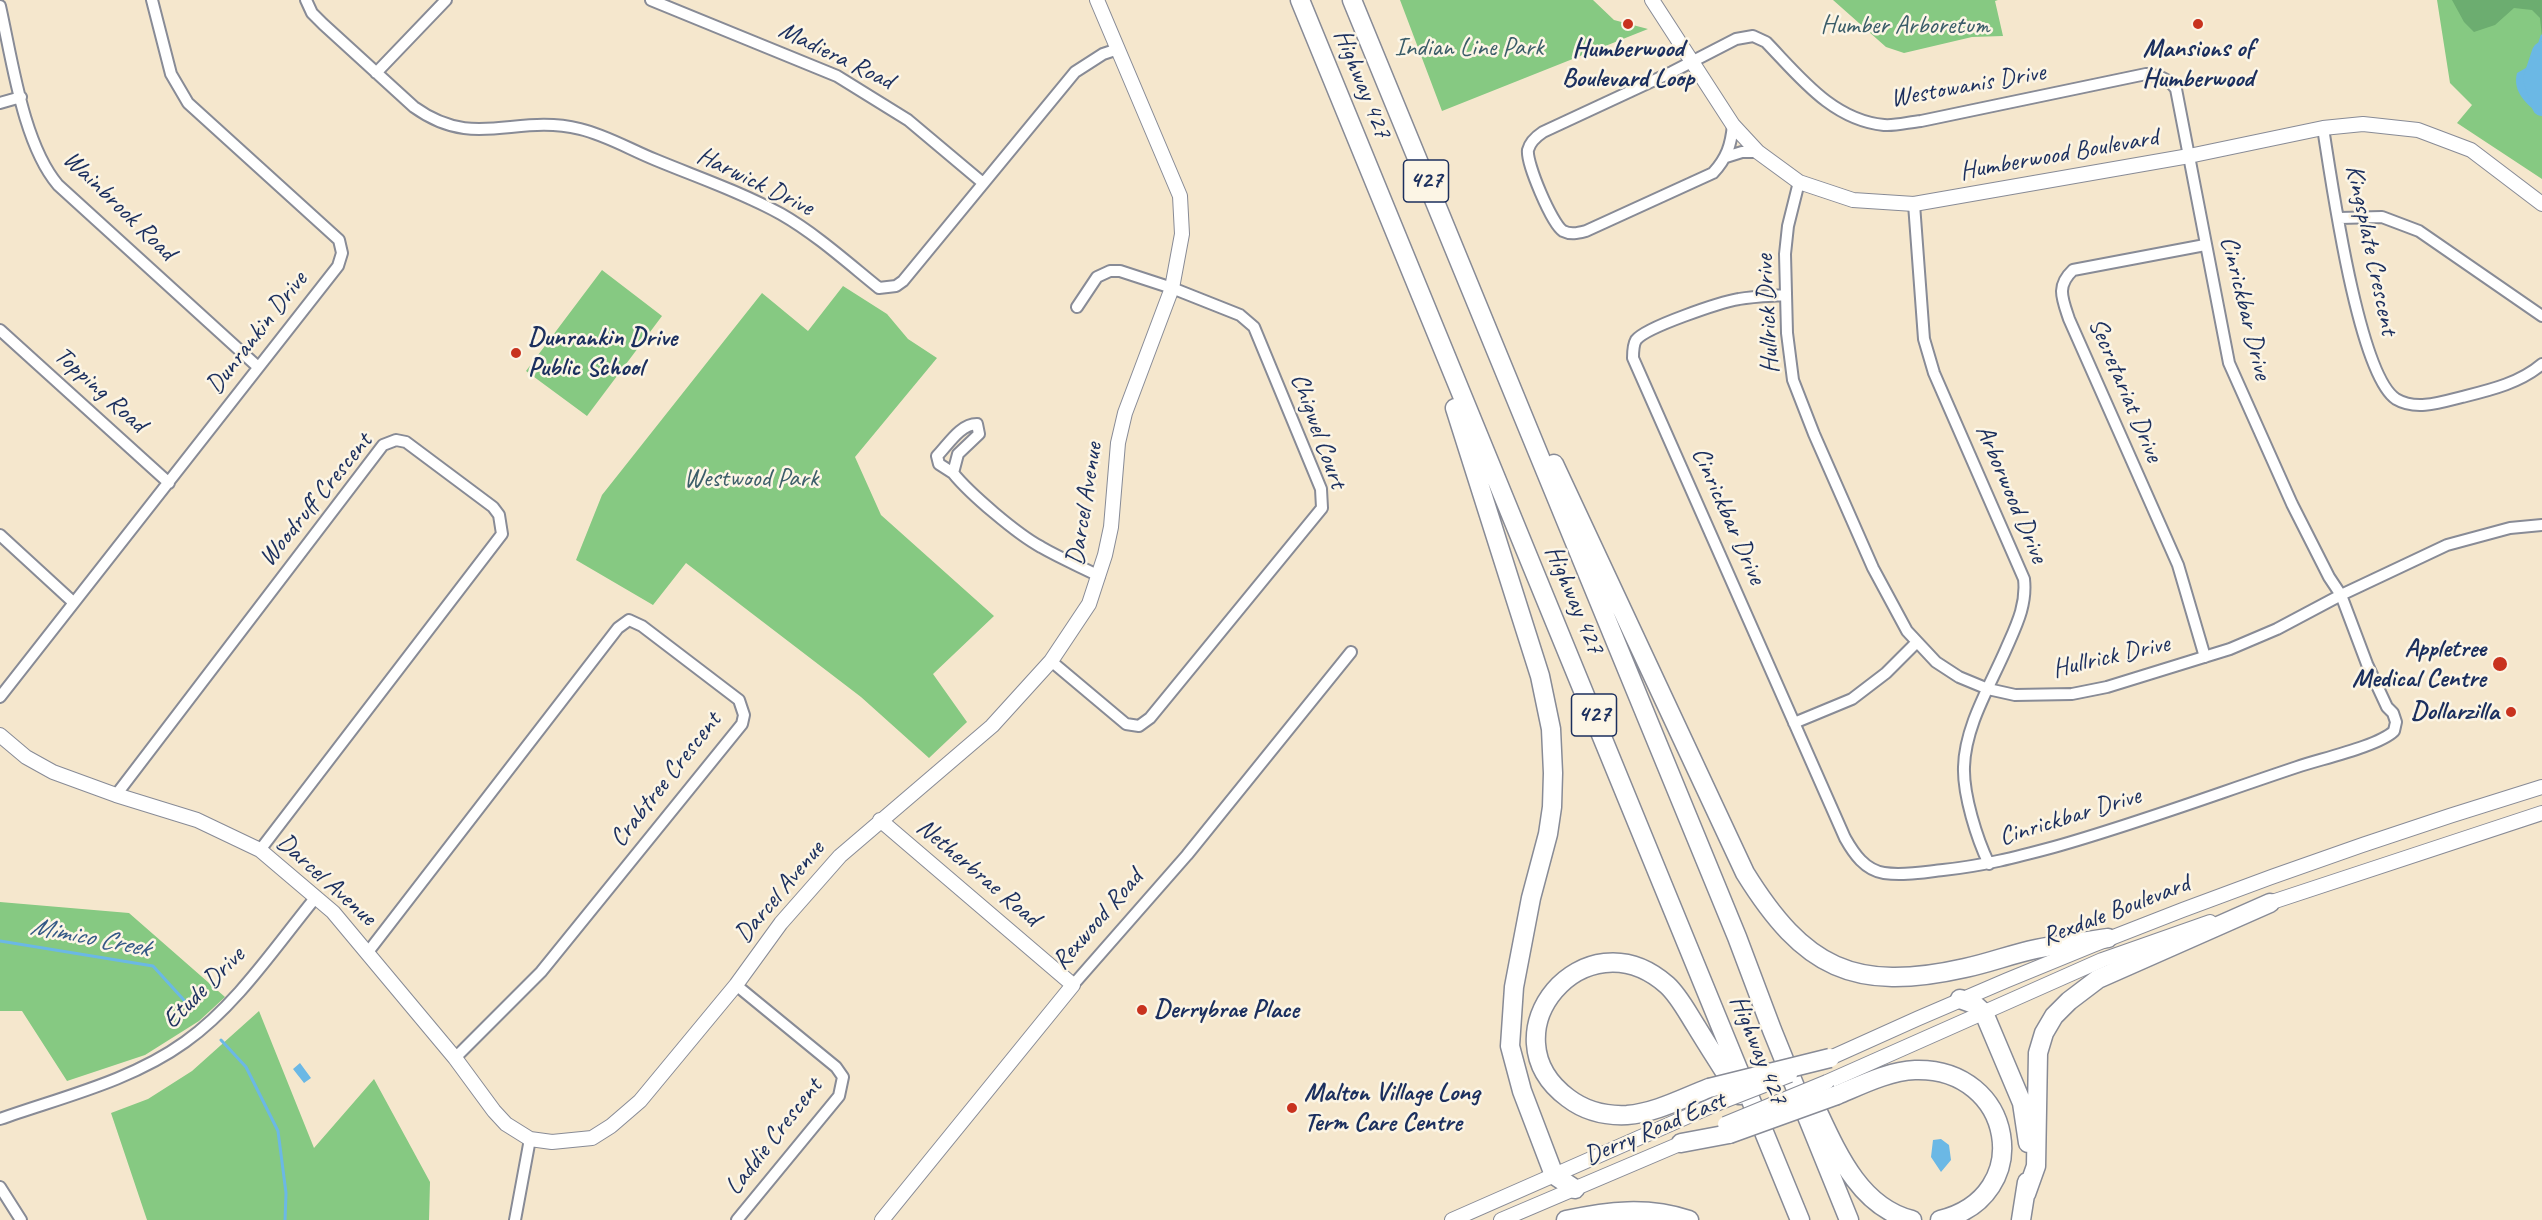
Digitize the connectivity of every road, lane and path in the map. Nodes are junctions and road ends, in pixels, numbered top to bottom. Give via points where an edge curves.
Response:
1 (152, 0) edge
2 (306, 0) edge
3 (446, 0) edge
4 (651, 0) edge
5 (1097, 0) edge
6 (1300, 0) edge
7 (1352, 0) edge
8 (1652, 0) edge
9 (0, 6) edge
10 (1118, 49) junction
11 (1693, 61) junction
12 (376, 73) junction
13 (21, 97) junction
14 (0, 103) edge
15 (1733, 125) junction
16 (2324, 128) junction
17 (1758, 152) junction
18 (2189, 156) junction
19 (1726, 158) junction
20 (1799, 182) junction
21 (983, 183) junction
22 (1914, 204) junction
23 (2542, 204) edge
24 (2339, 218) junction
25 (2205, 245) junction
26 (1172, 288) junction
27 (1419, 292) junction
28 (1785, 295) junction
29 (1077, 307) dead end
30 (2542, 316) edge
31 (0, 330) edge
32 (1500, 361) junction
33 (2542, 364) edge
34 (258, 367) junction
35 (953, 473) junction
36 (169, 483) junction
37 (2542, 525) edge
38 (0, 535) edge
39 (1099, 576) junction
40 (2341, 595) junction
41 (73, 602) junction
42 (1916, 643) junction
43 (1351, 652) dead end
44 (2205, 657) junction
45 (1051, 661) junction
46 (1988, 689) junction
47 (0, 697) edge
48 (1794, 723) junction
49 (0, 735) edge
50 (2542, 787) edge
51 (116, 795) junction
52 (2542, 813) edge
53 (880, 820) junction
54 (260, 850) junction
55 (1989, 864) junction
56 (316, 897) junction
57 (2270, 903) junction
58 (2108, 938) junction
59 (368, 952) junction
60 (736, 985) junction
61 (1073, 985) junction
62 (1960, 999) junction
63 (1984, 1013) junction
64 (1772, 1030) junction
65 (455, 1058) junction
66 (1830, 1058) joint
67 (1832, 1088) junction
68 (1713, 1096) junction
69 (0, 1119) edge
70 (530, 1138) junction
71 (1767, 1139) junction
72 (1681, 1143) joint
73 (1554, 1175) junction
74 (0, 1187) edge
75 (1575, 1189) junction
76 (2026, 1194) junction
77 (21, 1220) edge
78 (515, 1220) edge
79 (737, 1220) edge
80 (882, 1220) edge
81 (1452, 1220) edge
82 (1501, 1220) edge
83 (1566, 1220) edge
84 (1689, 1220) edge
85 (1800, 1220) edge
86 (1849, 1220) edge
87 (1912, 1220) edge
88 (1940, 1220) edge
89 (2020, 1220) edge

1 - 34 street, Dunrankin Drive via 171,74 188,103 339,240 342,253 338,266
2 - 12 street, Harwick Drive via 312,13
3 - 12 street
4 - 21 street, Madiera Road via 846,81 908,120
5 - 10 street, Darcel Avenue
6 - 27 highway, Highway 427 / 427
7 - 32 highway, Highway 427 / 427
8 - 11 street, Humberwood Boulevard
9 - 13 street, Wainbrook Road
10 - 21 street, Harwick Drive via 1075,72
10 - 26 street, Darcel Avenue via 1180,196 1182,234
11 - 15 street, Humberwood Boulevard
11 - 18 street, Westowanis Drive via 1736,39 1757,36 1816,94 1854,117 1885,125 2146,74 2158,76 2176,89
11 - 19 street via 1543,132 1528,149 1528,162 1554,221 1565,232 1575,234 1704,178
12 - 21 street, Harwick Drive via 429,118 450,127 486,130 539,123 582,129 752,200 813,236 879,288 903,281
13 - 14 street
13 - 34 street, Wainbrook Road via 39,158 58,185
15 - 17 street, Humberwood Boulevard
15 - 19 street
16 - 18 street, Humberwood Boulevard
16 - 23 street, Humberwood Boulevard via 2363,124 2418,130 2471,150
16 - 24 street, Kingsplate Crescent
17 - 19 street
17 - 20 street, Humberwood Boulevard
18 - 22 street, Humberwood Boulevard
18 - 25 street, Cinrickbar Drive
20 - 22 street, Humberwood Boulevard via 1853,200
20 - 28 street, Hullrick Drive via 1788,226
22 - 46 street, Arborwood Drive via 1924,339 1931,365 2024,579 2026,595 2019,619
24 - 30 street via 2382,218 2419,231
24 - 33 street, Kingsplate Crescent via 2366,343 2394,397 2419,406 2440,403 2492,389 2532,373
25 - 40 street, Cinrickbar Drive via 2229,363 2292,504
25 - 44 street, Secretariat Drive via 2073,270 2062,285 2069,319 2178,565
26 - 29 street, Chigwel Court via 1110,271 1097,277
26 - 39 street, Darcel Avenue via 1125,413 1118,443 1111,527
26 - 45 street, Chigwel Court via 1240,315 1254,327 1321,489 1322,508 1150,718 1139,726 1126,724
27 - 71 highway, Highway 427 / 427
27 - 73 highway via 1540,676 1551,729 1549,825 1514,987 1510,1038 1522,1091
28 - 42 street, Hullrick Drive via 1793,380 1805,412 1873,568
28 - 48 street, Cinrickbar Drive via 1739,299 1661,326 1637,339 1633,358
31 - 36 street, Topping Road
32 - 58 highway via 1532,416 1744,873 1777,921 1823,960 1875,977 1934,975 2036,949
32 - 64 highway, Highway 427 / 427
34 - 36 street, Dunrankin Drive
35 - 35 street via 958,454 979,434 977,424 963,428 937,456 939,464
35 - 39 street via 962,485 1039,546
36 - 41 street, Dunrankin Drive
37 - 40 street, Hullrick Drive via 2510,528 2447,545
38 - 41 street
39 - 45 street, Darcel Avenue via 1089,604
40 - 44 street, Hullrick Drive via 2277,629
40 - 55 street, Cinrickbar Drive via 2367,664 2393,713 2396,722 2390,736 2100,834
41 - 47 street, Dunrankin Drive
42 - 46 street, Hullrick Drive via 1959,677
42 - 48 street via 1852,699
43 - 61 street, Rexwood Road via 1187,855
44 - 46 street, Hullrick Drive via 2072,694 2015,695
45 - 53 street, Darcel Avenue via 992,726
46 - 55 street, Arborwood Drive via 1970,734 1964,767 1967,793
48 - 55 street, Cinrickbar Drive via 1845,838 1856,857 1867,866 1881,873 1901,875
49 - 51 street, Darcel Avenue via 26,757 53,772
50 - 58 street, Rexdale Boulevard via 2436,819
51 - 54 street, Darcel Avenue via 197,820
51 - 54 street, Woodruff Crescent via 383,446 396,440 406,442 493,507 499,515 502,534
52 - 57 street, Rexdale Boulevard
53 - 60 street, Darcel Avenue via 840,856 782,923
53 - 61 street, Netherbrae Road
54 - 56 street, Darcel Avenue
56 - 59 street, Darcel Avenue
56 - 69 street, Etude Drive via 222,1009 185,1042 123,1075
57 - 63 street, Rexdale Boulevard via 2102,960
57 - 76 highway via 2098,979 2054,1016 2037,1053 2037,1166
58 - 62 street, Rexdale Boulevard
59 - 65 street, Darcel Avenue
59 - 65 street, Crabtree Crescent via 618,628 629,620 739,700 744,715 742,724 541,972
60 - 70 street, Darcel Avenue via 640,1101 611,1126 592,1138 552,1142
60 - 79 street, Laddie Crescent via 836,1067 843,1077 839,1096
61 - 80 street, Rexwood Road
62 - 63 highway
62 - 66 street, Rexdale Boulevard
63 - 67 street, Rexdale Boulevard
63 - 76 highway via 2013,1079 2027,1127
64 - 86 highway, Highway 427 / 427
64 - 87 highway via 1787,1049 1854,1179 1887,1212
65 - 70 street, Darcel Avenue via 506,1124
66 - 68 highway, bridge
67 - 72 highway, bridge
67 - 88 highway via 1914,1070 1939,1072 1959,1079 1992,1106 2002,1152 1996,1176 1971,1207
68 - 71 highway via 1629,1115 1604,1114 1577,1105 1554,1086 1541,1063 1537,1023 1544,1002 1557,987 1588,966 1623,962 1644,970 1667,985 1679,999
68 - 73 street, Derry Road East
70 - 78 street
71 - 85 highway, Highway 427 / 427
72 - 75 street, Derry Road East
73 - 75 highway
73 - 81 street, Derry Road East
74 - 77 street
75 - 82 street, Derry Road East
76 - 89 highway
83 - 84 highway via 1621,1210

